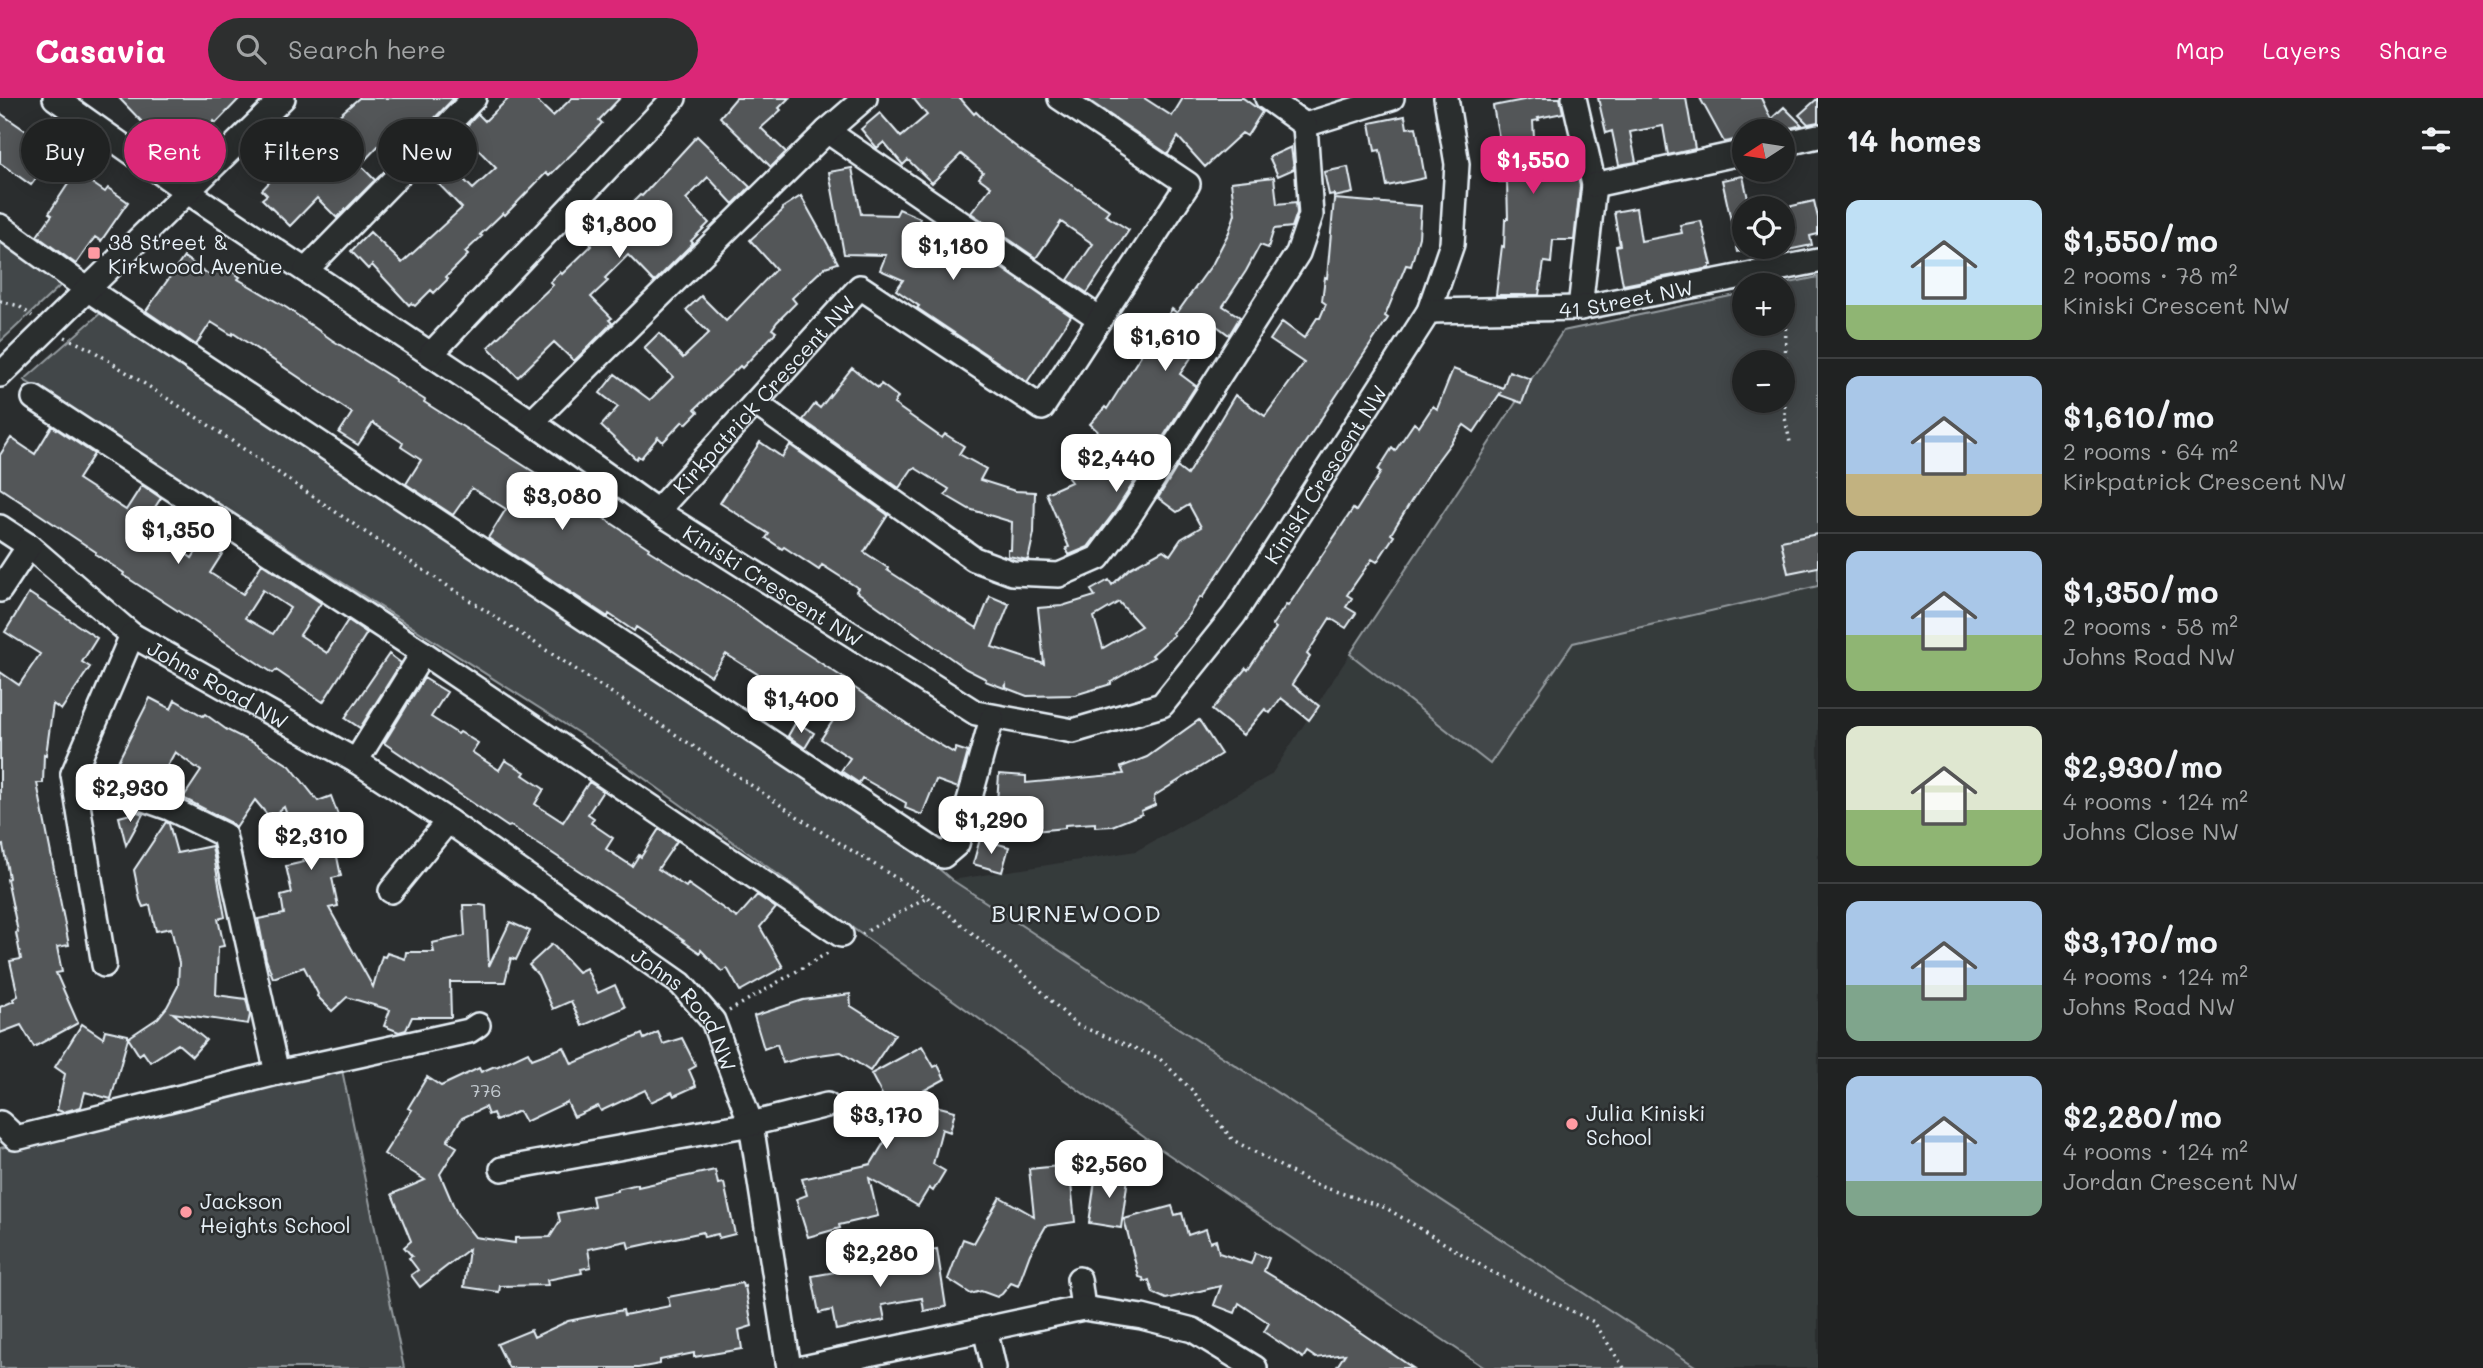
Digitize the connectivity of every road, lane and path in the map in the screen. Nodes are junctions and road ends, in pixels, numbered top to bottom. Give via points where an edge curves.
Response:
1 (55, 98) edge
2 (283, 98) edge
3 (474, 98) edge
4 (674, 98) edge
5 (865, 98) edge
6 (1060, 98) edge
7 (1266, 98) edge
8 (1392, 98) edge
9 (1446, 98) edge
10 (1574, 98) edge
11 (83, 105) edge
12 (1305, 125) junction
13 (827, 131) junction
14 (1818, 136) edge
15 (1796, 141) edge
16 (1732, 155) edge
17 (1594, 185) junction
18 (188, 192) junction
19 (0, 226) edge
20 (1818, 261) edge
21 (306, 270) junction
22 (87, 289) junction
23 (0, 301) edge
24 (1580, 308) junction
25 (1429, 311) junction
26 (1100, 319) junction
27 (49, 329) junction
28 (1786, 336) edge
29 (431, 354) junction
30 (0, 375) edge
31 (34, 398) dead end
32 (755, 403) junction
33 (532, 422) junction
34 (1790, 442) dead end
35 (657, 511) junction
36 (0, 527) edge
37 (29, 546) junction
38 (0, 590) edge
39 (132, 635) junction
40 (423, 653) junction
41 (992, 718) junction
42 (356, 761) junction
43 (73, 774) junction
44 (448, 821) junction
45 (391, 891) dead end
46 (927, 897) junction
47 (844, 940) junction
48 (104, 965) dead end
49 (713, 1021) junction
50 (478, 1025) dead end
51 (277, 1073) junction
52 (828, 1105) dead end
53 (0, 1123) edge
54 (751, 1124) junction
55 (502, 1169) dead end
56 (1079, 1279) dead end
57 (1083, 1308) junction
58 (985, 1329) junction
59 (789, 1368) edge
60 (803, 1368) edge
61 (994, 1368) edge
62 (1255, 1368) edge
63 (1624, 1368) edge

1 - 11 street, Kiniski Crescent NW
2 - 18 street
3 - 21 street
4 - 29 street
5 - 13 street
6 - 26 street, Kirkpatrick Crescent NW via 1188,184
7 - 12 street
8 - 12 street
9 - 25 street, Kiniski Crescent NW via 1457,164 1452,244
10 - 17 street
11 - 18 street, Kiniski Crescent NW
12 - 32 street via 1311,215 1298,253 1098,558 1059,575 1013,573 974,559
13 - 26 street
13 - 33 street
14 - 15 street
16 - 17 street
17 - 24 street
18 - 21 street, Kiniski Crescent NW
18 - 22 street
19 - 22 street
20 - 24 street, 41 Street NW
21 - 29 street, Kiniski Crescent NW
22 - 27 street
22 - 41 street via 943,856 957,844
23 - 27 path via 19,306
24 - 25 street, 41 Street NW
25 - 41 street, Kiniski Crescent NW via 1234,615 1161,705 1073,731
26 - 32 street, Kirkpatrick Crescent NW via 1042,408 860,287
27 - 30 street
27 - 46 path via 92,350 807,823
28 - 34 path via 1785,418
29 - 33 street, Kiniski Crescent NW
31 - 40 street
32 - 35 street, Kirkpatrick Crescent NW
33 - 35 street, Kiniski Crescent NW
35 - 41 street, Kiniski Crescent NW via 976,713
36 - 37 street, Johns Road NW
37 - 38 street
37 - 39 street, Johns Road NW
39 - 42 street, Johns Road NW
39 - 43 street
40 - 42 street
40 - 47 street
42 - 44 street, Johns Road NW
43 - 48 street
43 - 51 street via 169,808 224,835
44 - 45 street
44 - 49 street, Johns Road NW via 681,984
46 - 47 path
46 - 63 path via 1027,976 1075,1024 1159,1058 1233,1140 1311,1183 1386,1208 1490,1271 1594,1322
47 - 49 path
49 - 54 street, Johns Road NW
50 - 51 street via 469,1031
51 - 53 street via 16,1138
52 - 54 street
54 - 55 street
54 - 59 street, Johns Road NW
56 - 57 street
57 - 58 street
57 - 62 street via 1193,1330
58 - 60 street
58 - 61 street

